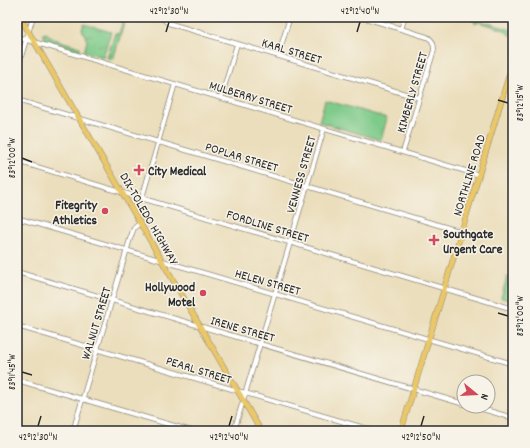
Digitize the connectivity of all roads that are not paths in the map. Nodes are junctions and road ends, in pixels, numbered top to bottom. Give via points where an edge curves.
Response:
1 (20, 17) edge
2 (33, 17) edge
3 (161, 17) edge
4 (290, 17) edge
5 (362, 17) edge
6 (404, 17) edge
7 (401, 28) junction
8 (28, 31) junction
9 (17, 37) edge
10 (26, 40) junction
11 (35, 42) junction
12 (237, 44) junction
13 (278, 56) junction
14 (513, 62) edge
15 (17, 70) edge
16 (175, 84) junction
17 (221, 98) junction
18 (419, 98) junction
19 (17, 100) edge
20 (79, 117) junction
21 (324, 128) junction
22 (159, 142) junction
23 (403, 152) junction
24 (17, 161) edge
25 (479, 175) junction
26 (307, 186) junction
27 (122, 192) junction
28 (142, 198) junction
29 (17, 218) edge
30 (140, 223) junction
31 (462, 232) junction
32 (291, 242) junction
33 (126, 250) junction
34 (162, 260) junction
35 (17, 272) edge
36 (445, 289) junction
37 (275, 294) junction
38 (112, 300) junction
39 (513, 309) edge
40 (200, 325) junction
41 (17, 326) edge
42 (429, 339) junction
43 (261, 343) junction
44 (97, 350) junction
45 (513, 364) edge
46 (17, 380) edge
47 (414, 388) junction
48 (238, 391) junction
49 (245, 393) junction
50 (82, 399) junction
51 (243, 400) junction
52 (456, 401) edge
53 (496, 413) edge
54 (513, 418) edge
55 (73, 431) edge
56 (192, 431) edge
57 (234, 431) edge
58 (261, 431) edge
59 (375, 431) edge
60 (401, 431) edge

1 - 8 main road, DIX-TOLEDO HIGHWAY
2 - 8 street
3 - 12 street, KARL STREET via 168,23
4 - 13 street
5 - 7 street, KIMBERLY STREET
6 - 7 street
7 - 18 street, KIMBERLY STREET via 427,37 434,44
8 - 10 street
8 - 11 main road, DIX-TOLEDO HIGHWAY
9 - 10 street, MULBERRY STREET
10 - 11 street, MULBERRY STREET
10 - 15 street
11 - 16 street, MULBERRY STREET
11 - 20 main road, DIX-TOLEDO HIGHWAY
12 - 13 street, KARL STREET
12 - 17 street
13 - 18 street, KARL STREET
14 - 25 main road, NORTHLINE ROAD
16 - 17 street, MULBERRY STREET
16 - 22 street
17 - 21 street, MULBERRY STREET
18 - 23 street, KIMBERLY STREET
19 - 20 street, POPLAR STREET
20 - 22 street, POPLAR STREET
20 - 27 main road, DIX-TOLEDO HIGHWAY
21 - 23 street, MULBERRY STREET
21 - 26 street, VENNESS STREET
22 - 26 street, POPLAR STREET
22 - 28 street
23 - 25 street, MULBERRY STREET
24 - 27 street, FORDLINE STREET
25 - 31 main road, NORTHLINE ROAD
26 - 31 street, POPLAR STREET
26 - 32 street, VENNESS STREET
27 - 28 street, FORDLINE STREET
27 - 30 main road, DIX-TOLEDO HIGHWAY
28 - 32 street, FORDLINE STREET
29 - 33 street, HELEN STREET
30 - 33 street, WALNUT STREET via 134,228
30 - 34 main road, DIX-TOLEDO HIGHWAY
31 - 36 main road, NORTHLINE ROAD
32 - 36 street, FORDLINE STREET
32 - 37 street, VENNESS STREET
33 - 34 street, HELEN STREET
33 - 38 street, WALNUT STREET
34 - 37 street, HELEN STREET
34 - 40 main road, DIX-TOLEDO HIGHWAY
35 - 38 street, IRENE STREET
36 - 39 street, FORDLINE STREET
36 - 42 main road, NORTHLINE ROAD
37 - 42 street, HELEN STREET
37 - 43 street, VENNESS STREET
38 - 40 street, IRENE STREET
38 - 44 street, WALNUT STREET
40 - 43 street, IRENE STREET
40 - 48 main road, DIX-TOLEDO HIGHWAY
41 - 44 street, PEARL STREET
42 - 45 street, HELEN STREET
42 - 47 main road, NORTHLINE ROAD
43 - 47 street, IRENE STREET
43 - 49 street, VENNESS STREET
44 - 48 street, PEARL STREET
44 - 50 street, WALNUT STREET
46 - 50 street
47 - 52 street, IRENE STREET
47 - 60 main road, NORTHLINE ROAD
48 - 49 street, PEARL STREET
48 - 51 main road, DIX-TOLEDO HIGHWAY
49 - 51 street, VENNESS STREET
49 - 59 street, PEARL STREET
50 - 55 street, WALNUT STREET
50 - 56 street
51 - 57 street, VENNESS STREET
51 - 58 main road, DIX-TOLEDO HIGHWAY
53 - 54 street

